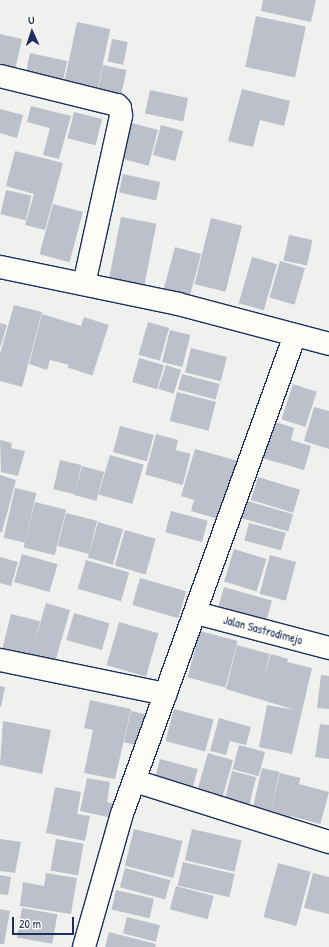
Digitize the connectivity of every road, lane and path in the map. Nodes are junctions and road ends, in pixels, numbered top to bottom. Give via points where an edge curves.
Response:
1 (0, 76) edge
2 (0, 267) edge
3 (84, 284) junction
4 (295, 335) junction
5 (329, 344) edge
6 (196, 612) junction
7 (329, 648) edge
8 (0, 660) edge
9 (166, 694) junction
10 (135, 781) junction
11 (329, 842) edge
12 (84, 947) edge

1 - 3 street via 117,105 120,108 121,116
2 - 3 street
3 - 4 street via 178,304
4 - 5 street
4 - 6 street
6 - 7 street, Jalan Sastrodimejo
6 - 9 street
8 - 9 street
9 - 10 street
10 - 11 street
10 - 12 street via 122,814

